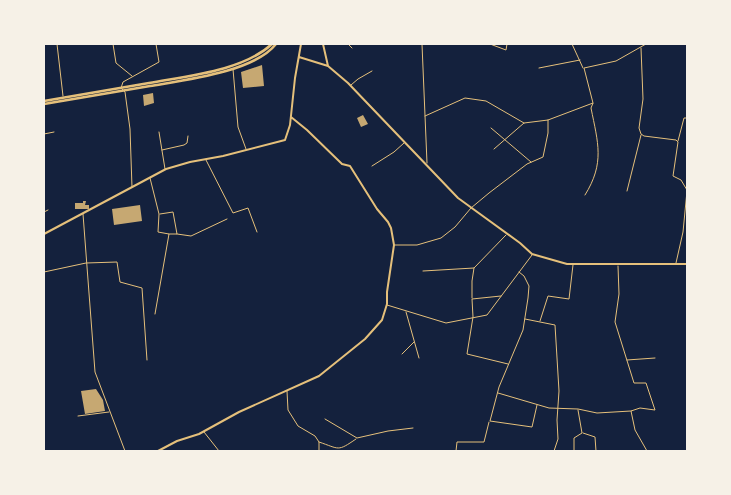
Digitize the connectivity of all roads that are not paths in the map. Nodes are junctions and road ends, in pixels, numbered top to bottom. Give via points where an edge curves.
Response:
1 (57, 44) edge
2 (113, 44) edge
3 (156, 44) edge
4 (272, 44) edge
5 (276, 44) edge
6 (301, 44) edge
7 (323, 44) edge
8 (348, 44) edge
9 (422, 44) edge
10 (490, 44) edge
11 (508, 44) edge
12 (572, 44) edge
13 (646, 44) edge
14 (352, 48) dead end
15 (641, 48) junction
16 (298, 57) junction
17 (580, 60) junction
18 (328, 66) junction
19 (538, 68) dead end
20 (584, 68) junction
21 (233, 69) junction
22 (372, 71) dead end
23 (133, 76) junction
24 (350, 86) junction
25 (121, 88) junction
26 (125, 92) junction
27 (63, 97) junction
28 (44, 102) edge
29 (593, 103) junction
30 (424, 116) junction
31 (291, 117) junction
32 (687, 118) edge
33 (548, 120) junction
34 (524, 124) junction
35 (491, 128) dead end
36 (54, 132) dead end
37 (158, 132) dead end
38 (44, 134) edge
39 (641, 134) junction
40 (188, 136) dead end
41 (506, 140) junction
42 (678, 142) junction
43 (404, 143) junction
44 (494, 149) dead end
45 (247, 150) junction
46 (162, 151) junction
47 (206, 159) junction
48 (532, 163) junction
49 (372, 166) dead end
50 (427, 167) junction
51 (165, 170) junction
52 (150, 178) junction
53 (132, 188) junction
54 (687, 190) edge
55 (627, 191) dead end
56 (585, 195) dead end
57 (471, 208) junction
58 (48, 210) dead end
59 (44, 212) edge
60 (83, 213) junction
61 (159, 214) junction
62 (228, 219) dead end
63 (257, 232) dead end
64 (44, 234) edge
65 (169, 234) junction
66 (177, 234) junction
67 (507, 234) junction
68 (394, 245) junction
69 (532, 254) junction
70 (86, 263) junction
71 (676, 264) junction
72 (687, 264) edge
73 (573, 265) junction
74 (618, 265) junction
75 (474, 268) junction
76 (423, 271) dead end
77 (44, 272) edge
78 (519, 272) junction
79 (501, 296) junction
80 (472, 299) junction
81 (387, 304) junction
82 (406, 311) junction
83 (155, 314) dead end
84 (473, 317) junction
85 (525, 319) junction
86 (540, 322) junction
87 (414, 341) junction
88 (402, 354) dead end
89 (419, 358) dead end
90 (655, 358) dead end
91 (147, 360) dead end
92 (626, 360) junction
93 (508, 364) junction
94 (286, 391) junction
95 (498, 393) junction
96 (537, 406) junction
97 (558, 408) junction
98 (578, 409) junction
99 (631, 411) junction
100 (110, 412) junction
101 (78, 416) dead end
102 (325, 419) dead end
103 (490, 420) junction
104 (414, 428) dead end
105 (204, 431) junction
106 (582, 433) junction
107 (357, 438) junction
108 (319, 442) junction
109 (125, 451) edge
110 (158, 451) edge
111 (219, 451) edge
112 (319, 451) edge
113 (456, 451) edge
114 (554, 451) edge
115 (574, 451) edge
116 (596, 451) edge
117 (646, 451) edge

1 - 27 street
2 - 23 street via 116,63
3 - 23 street via 159,62
4 - 25 main road via 256,55 219,69
5 - 21 main road via 270,51
6 - 16 street
7 - 18 street
8 - 14 street
9 - 30 street
10 - 11 street via 506,50
12 - 17 street
13 - 15 street
15 - 20 street via 616,61
15 - 39 street
16 - 18 street
16 - 31 street
17 - 19 street
17 - 20 street
18 - 24 street
20 - 29 street
21 - 26 main road
21 - 45 street via 238,127
22 - 24 street
23 - 25 street via 123,82
24 - 43 street
25 - 26 street
25 - 27 main road
26 - 28 main road
26 - 53 street
27 - 28 main road
29 - 33 street
29 - 56 street via 598,167
30 - 34 street via 465,98 486,101
30 - 50 street
31 - 45 street via 285,140
31 - 68 street via 342,164 354,170 388,222
32 - 42 street via 684,118
33 - 34 street
33 - 48 street via 543,157
34 - 41 street
35 - 41 street
36 - 38 street
37 - 46 street
39 - 42 street
39 - 55 street
40 - 46 street via 184,145
41 - 44 street
41 - 48 street
42 - 54 street via 673,176 681,180
43 - 49 street
43 - 50 street
45 - 47 street
46 - 51 street
47 - 51 street
47 - 63 street via 233,213 248,208
48 - 57 street
50 - 57 street
51 - 52 street
52 - 53 street
52 - 61 street
53 - 60 street
54 - 71 street
57 - 67 street
57 - 68 street via 441,238 417,245
58 - 59 street
60 - 64 street
60 - 70 street
61 - 65 street via 158,232
61 - 66 street via 173,212
62 - 66 street via 191,236
65 - 66 street
65 - 83 street
67 - 69 street
67 - 75 street
68 - 81 street
69 - 73 street
69 - 78 street
70 - 77 street
70 - 91 street via 117,262 120,282 142,288
70 - 100 street via 95,372
71 - 72 street
71 - 74 street
73 - 74 street
73 - 86 street via 569,299 548,296
74 - 92 street via 619,294 615,322
75 - 76 street
75 - 80 street
78 - 79 street
78 - 85 street via 529,286
79 - 80 street
79 - 84 street via 487,316
80 - 84 street
81 - 82 street
81 - 94 street via 382,320 365,339 319,376
82 - 84 street via 446,323
82 - 87 street
84 - 93 street via 467,354
85 - 86 street
85 - 93 street
86 - 97 street via 555,325
87 - 88 street
87 - 89 street
90 - 92 street
92 - 99 street via 634,383 646,383 655,410 640,408
93 - 95 street
94 - 105 street
94 - 108 street via 288,410 298,426
95 - 96 street
95 - 103 street
96 - 97 street
96 - 103 street via 532,427
97 - 98 street
97 - 114 street via 558,439
98 - 99 street via 596,413
98 - 106 street
99 - 117 street via 635,430
100 - 101 street
100 - 109 street
102 - 107 street
103 - 113 street via 484,442 457,442
104 - 107 street
105 - 110 street
105 - 111 street
106 - 115 street via 574,438
106 - 116 street via 595,437
107 - 108 street via 342,449
108 - 112 street

